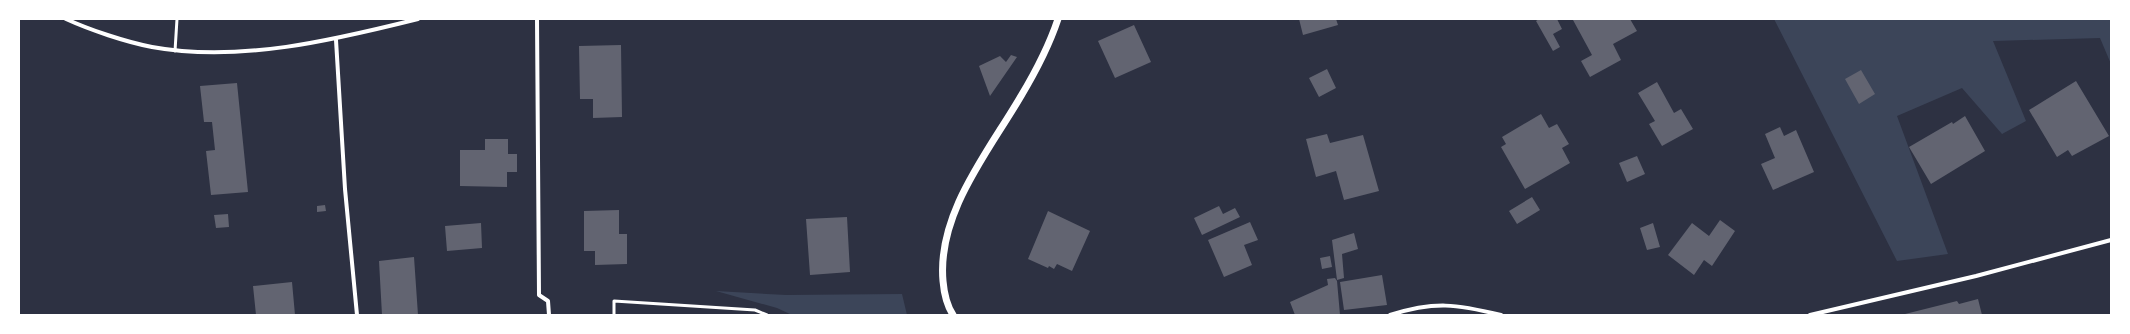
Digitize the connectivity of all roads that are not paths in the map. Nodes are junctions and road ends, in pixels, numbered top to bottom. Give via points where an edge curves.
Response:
1 (66, 19) edge
2 (177, 19) edge
3 (418, 19) edge
4 (537, 19) edge
5 (1058, 19) edge
6 (336, 40) junction
7 (175, 51) junction
8 (2111, 240) edge
9 (357, 315) edge
10 (549, 315) edge
11 (614, 315) edge
12 (767, 315) edge
13 (953, 315) edge
14 (1390, 315) edge
15 (1501, 315) edge
16 (1810, 315) edge

1 - 7 street via 150,47
2 - 7 lane
3 - 6 street
4 - 10 street via 539,295 548,301
5 - 13 street via 1044,56 953,214 941,261 945,297
6 - 7 street via 226,53
6 - 9 street via 345,189
8 - 16 street via 1976,276
11 - 12 lane via 614,301 755,310
14 - 15 street via 1441,304

